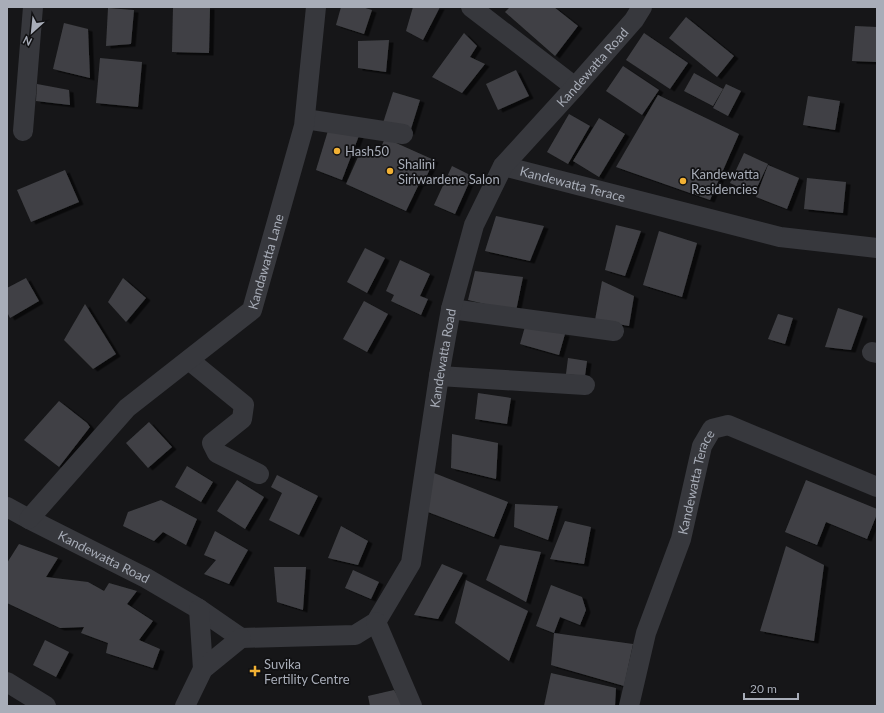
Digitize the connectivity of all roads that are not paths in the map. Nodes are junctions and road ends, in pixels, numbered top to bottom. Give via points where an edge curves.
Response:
1 (33, 7) edge
2 (316, 7) edge
3 (471, 7) edge
4 (642, 7) edge
5 (575, 87) junction
6 (305, 119) junction
7 (23, 131) dead end
8 (402, 134) dead end
9 (503, 166) junction
10 (877, 248) edge
11 (451, 309) junction
12 (614, 331) dead end
13 (189, 360) junction
14 (438, 376) junction
15 (585, 385) dead end
16 (259, 474) dead end
17 (877, 487) edge
18 (7, 507) edge
19 (29, 519) junction
20 (199, 609) junction
21 (376, 622) junction
22 (241, 638) junction
23 (202, 669) junction
24 (8, 685) edge
25 (187, 705) edge
26 (46, 706) edge
27 (412, 706) edge
28 (629, 706) edge

1 - 7 street
2 - 6 street, Kandawatta Lane
3 - 5 street
4 - 5 street, Kandewatta Road via 634,20
5 - 9 street, Kandewatta Road
6 - 8 street
6 - 13 street, Kandawatta Lane via 252,310
9 - 10 street, Kandewatta Terace via 780,237
9 - 11 street, Kandewatta Road via 474,225
11 - 12 street
11 - 14 street, Kandewatta Road
13 - 16 street via 244,405 242,419 212,443 217,453
13 - 19 street, Kandawatta Lane via 127,408
14 - 15 street
14 - 21 street, Kandewatta Road via 411,563
17 - 28 street, Kandewatta Terace via 728,425 712,429 702,446 681,538 646,633
18 - 19 street, Kandewatta Road
19 - 20 street, Kandewatta Road via 146,578
20 - 22 street, Kandewatta Road
20 - 23 street
21 - 22 street, Kandewatta Road via 355,635
21 - 27 street
22 - 23 street
23 - 25 street
24 - 26 street

